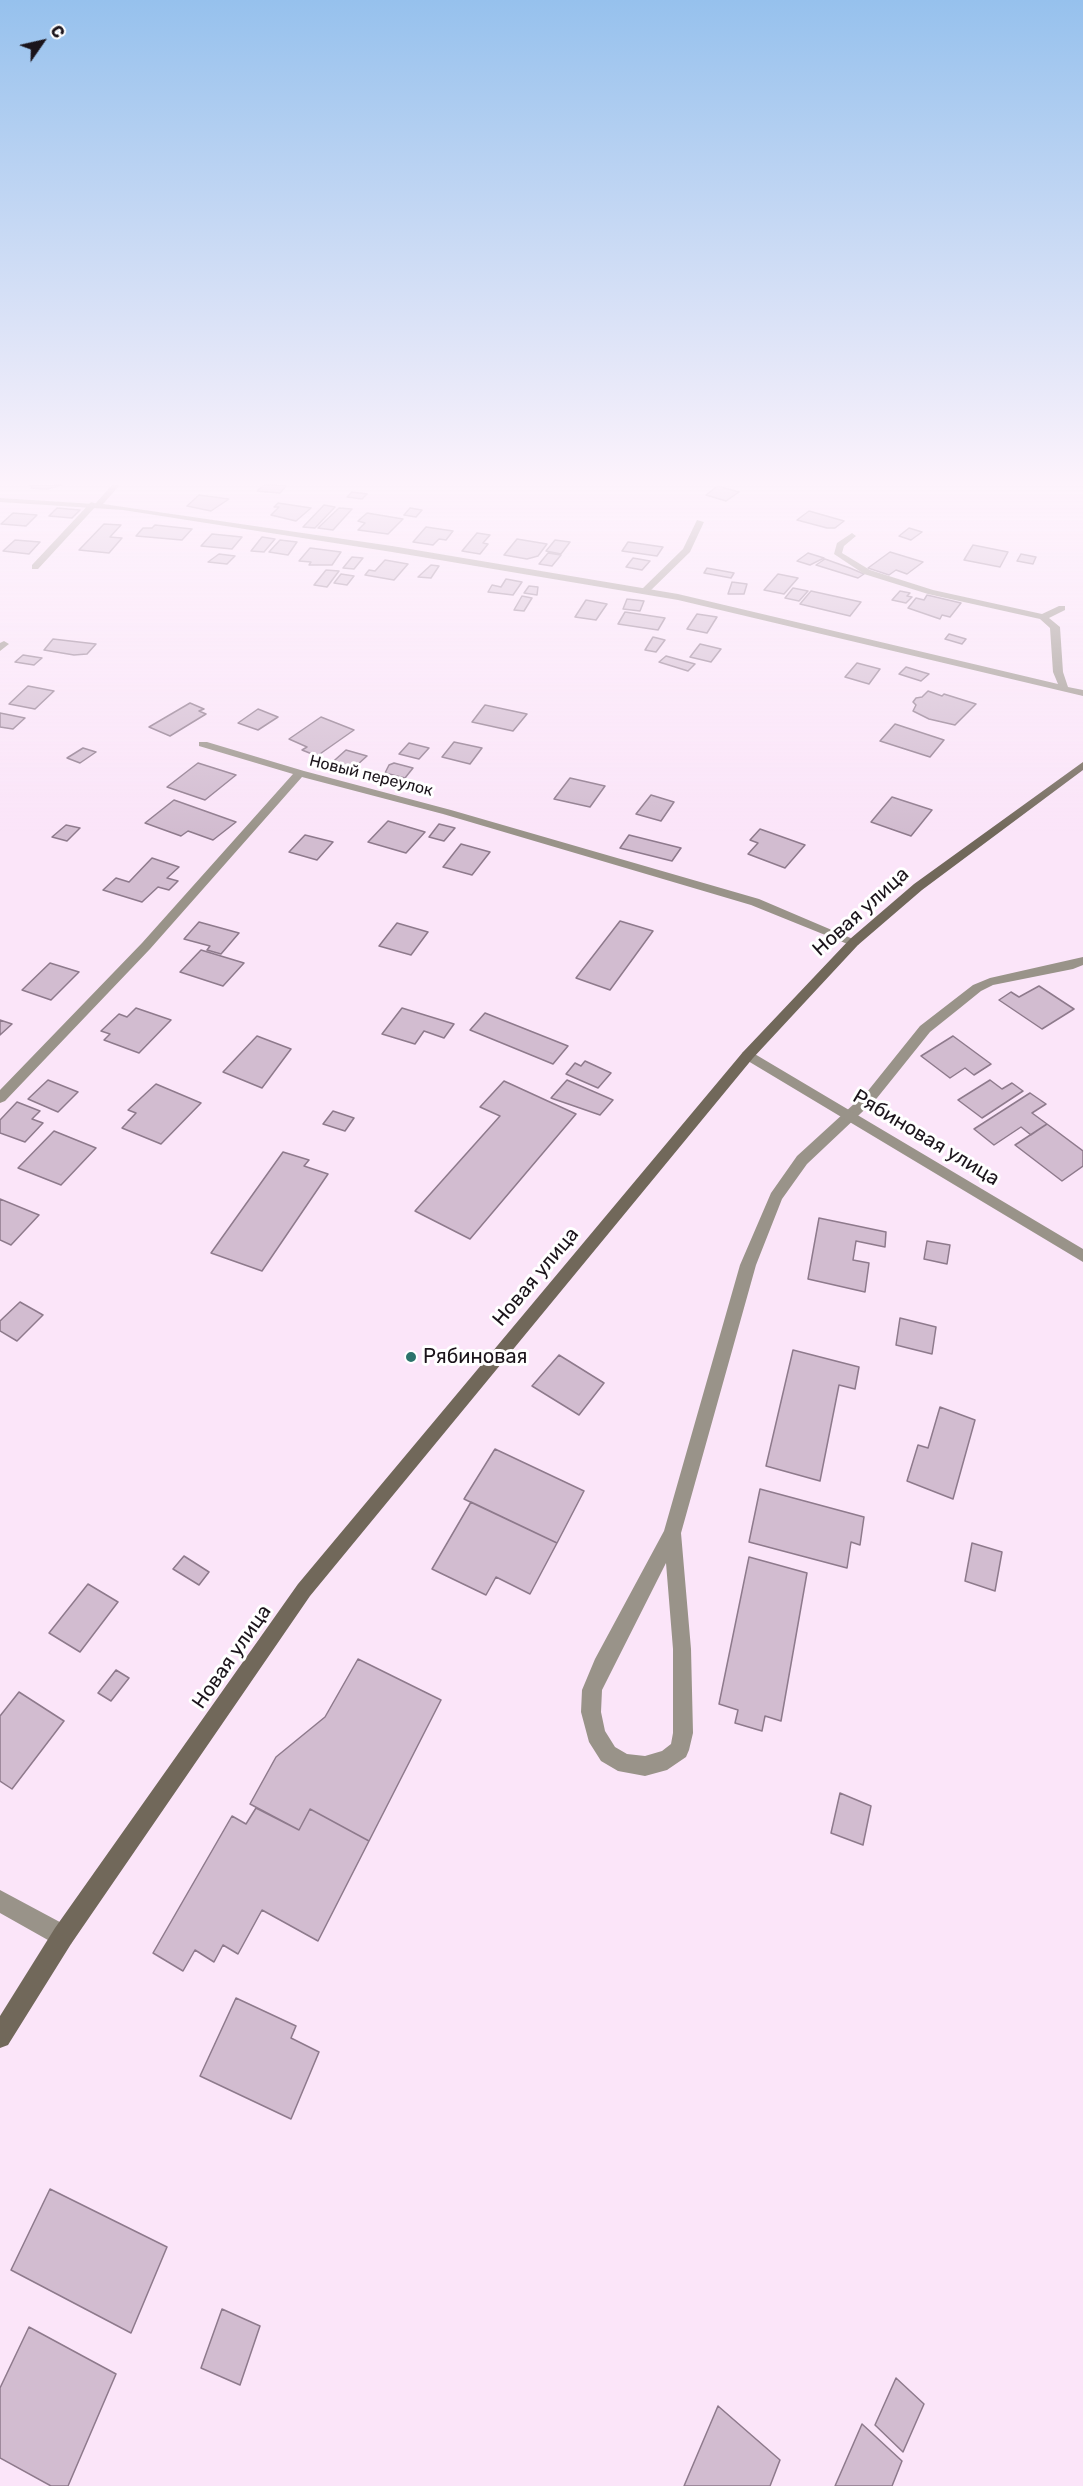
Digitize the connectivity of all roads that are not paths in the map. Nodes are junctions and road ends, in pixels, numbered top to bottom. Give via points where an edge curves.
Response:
1 (691, 601) edge
2 (971, 601) edge
3 (1062, 608) dead end
4 (1043, 617) junction
5 (1064, 688) junction
6 (1081, 694) edge
7 (203, 744) dead end
8 (1083, 765) edge
9 (300, 773) junction
10 (854, 942) junction
11 (1083, 961) edge
12 (748, 1054) junction
13 (0, 1098) edge
14 (849, 1114) junction
15 (1083, 1256) edge
16 (672, 1533) junction
17 (0, 1901) edge
18 (63, 1936) junction
19 (0, 2037) edge

1 - 5 street
2 - 4 street
3 - 4 street
4 - 5 street via 1055,627 1058,672
5 - 6 street
7 - 9 street
8 - 10 main road, Новая улица via 918,887
9 - 10 street, Новый переулок via 755,902
9 - 13 street, Новый переулок via 146,946
10 - 12 main road, Новая улица
11 - 14 street via 1003,978 976,988 925,1029 872,1095
12 - 14 street, Рябиновая улица
12 - 18 main road, Новая улица via 304,1590
14 - 15 street, Рябиновая улица
14 - 16 street via 802,1160 776,1197 748,1265
16 - 16 street via 592,1690 596,1735 608,1754 625,1764 645,1766 667,1760 679,1750 683,1732 682,1649
17 - 18 street
18 - 19 main road, Новая улица

